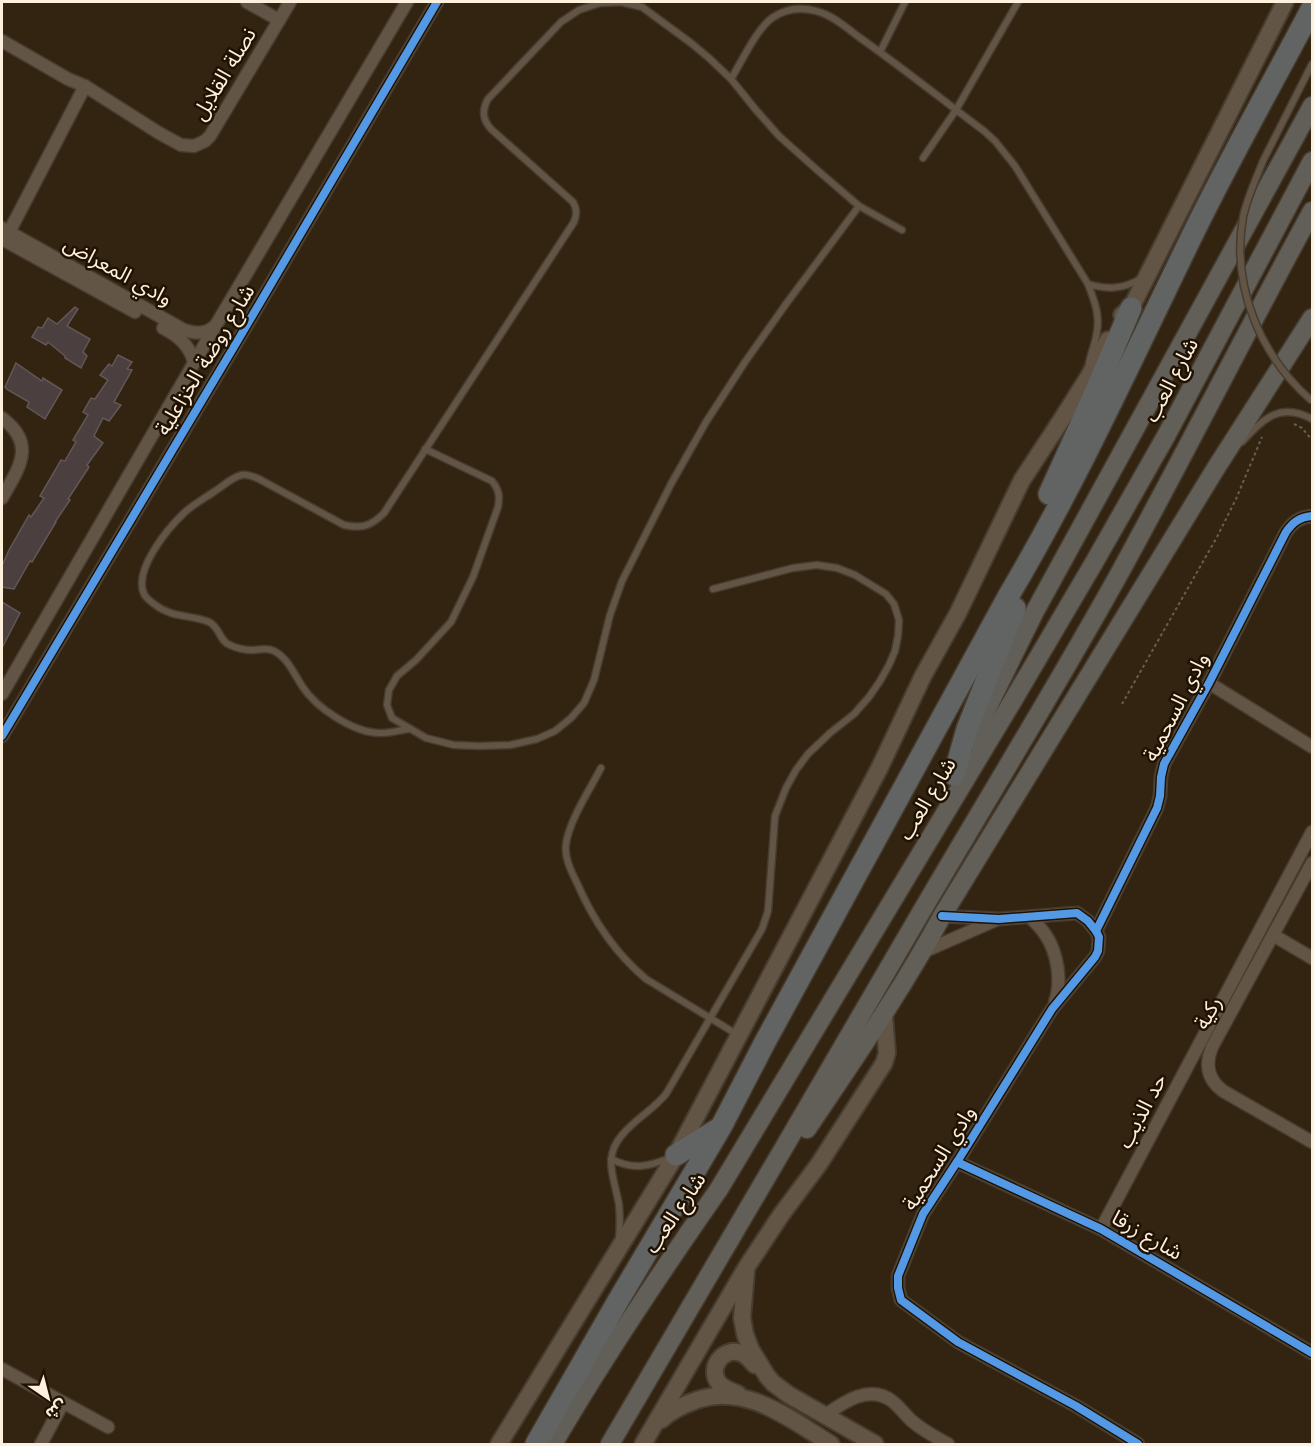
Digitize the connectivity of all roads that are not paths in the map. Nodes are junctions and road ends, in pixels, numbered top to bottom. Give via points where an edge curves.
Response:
1 (247, 2) edge
2 (290, 2) edge
3 (407, 2) edge
4 (437, 2) edge
5 (905, 2) edge
6 (1018, 2) edge
7 (1285, 2) edge
8 (1312, 8) edge
9 (279, 20) junction
10 (2, 41) edge
11 (880, 52) junction
12 (1312, 64) edge
13 (731, 78) junction
14 (85, 87) junction
15 (1312, 106) edge
16 (956, 110) junction
17 (923, 158) dead end
18 (1312, 161) edge
19 (859, 206) junction
20 (1312, 211) edge
21 (902, 230) dead end
22 (1312, 234) edge
23 (4, 235) edge
24 (1149, 272) junction
25 (1088, 285) junction
26 (1267, 295) junction
27 (1131, 308) junction
28 (1312, 318) edge
29 (216, 325) junction
30 (194, 363) junction
31 (1089, 376) junction
32 (1312, 401) edge
33 (2, 418) edge
34 (1312, 419) edge
35 (425, 449) junction
36 (1216, 468) junction
37 (2, 498) edge
38 (1312, 516) edge
39 (1036, 551) junction
40 (713, 589) dead end
41 (1009, 596) junction
42 (1209, 683) junction
43 (2, 694) edge
44 (409, 729) junction
45 (2, 736) edge
46 (1312, 747) edge
47 (601, 768) dead end
48 (954, 775) junction
49 (939, 823) junction
50 (1312, 832) edge
51 (1312, 863) edge
52 (942, 916) junction
53 (1030, 916) junction
54 (999, 918) junction
55 (1096, 931) junction
56 (1273, 935) junction
57 (923, 952) junction
58 (1312, 958) edge
59 (1052, 1009) junction
60 (884, 1014) junction
61 (1223, 1014) junction
62 (710, 1019) junction
63 (738, 1036) junction
64 (721, 1127) junction
65 (1312, 1142) edge
66 (676, 1155) junction
67 (610, 1159) junction
68 (957, 1162) junction
69 (1101, 1228) junction
70 (618, 1247) junction
71 (720, 1260) junction
72 (746, 1268) junction
73 (1312, 1353) edge
74 (2, 1370) edge
75 (767, 1376) junction
76 (747, 1398) junction
77 (63, 1403) junction
78 (571, 1413) junction
79 (824, 1416) junction
80 (108, 1427) dead end
81 (654, 1427) junction
82 (41, 1444) edge
83 (500, 1444) edge
84 (536, 1444) edge
85 (553, 1444) edge
86 (558, 1444) edge
87 (610, 1444) edge
88 (643, 1444) edge
89 (831, 1444) edge
90 (875, 1444) edge
91 (948, 1444) edge
92 (1138, 1444) edge

1 - 9 street
2 - 9 street, نصلة القلايل
3 - 29 street, شارع روضة الخزاعلية
4 - 45 street, شارع روضة الخزاعلية
5 - 11 lane
6 - 16 lane
7 - 24 main road
8 - 39 highway via 1190,240
9 - 14 street, نصلة القلايل via 210,136 194,146 159,133
10 - 14 street, نصلة القلايل
11 - 13 lane via 833,18 803,8 773,17
11 - 16 lane
12 - 32 lane, bridge via 1251,190 1243,216 1240,251 1246,295 1258,332
13 - 19 lane via 779,136
13 - 35 lane via 642,7 600,3 561,22 488,99 484,106 485,123 573,202 577,215
14 - 23 street
15 - 48 main road via 1034,614
16 - 17 lane
16 - 25 lane via 995,141 1018,171
18 - 49 main road, شارع العب via 1166,436
19 - 21 lane
19 - 44 lane via 745,362 671,484 622,581 584,703 555,731 510,745 454,745
20 - 26 main road
22 - 26 main road
23 - 29 street, وادي المعراض via 191,333 205,333
23 - 30 street, وادي المعراض via 173,333 190,350
24 - 25 lane via 1121,287
24 - 27 main road
25 - 31 lane via 1098,316
26 - 71 main road via 1113,585
27 - 31 main road via 1117,322
27 - 41 highway via 1024,549
28 - 36 main road
29 - 30 street, شارع روضة الخزاعلية
30 - 43 street, شارع روضة الخزاعلية
31 - 63 main road via 1022,480 880,767
33 - 37 street via 16,432 22,452 18,471
34 - 36 lane via 1291,412 1270,416
35 - 44 lane via 492,481 500,498 473,577 452,622 397,676 389,690 387,705 392,718
35 - 44 lane via 384,513 366,526 344,525 250,475 235,477 201,499 172,526 148,561 142,582 144,594 158,608 212,623 228,644 278,654 313,700 340,720 380,733
36 - 52 main road
38 - 42 street, وادي السحمية via 1297,520 1287,532
39 - 41 highway
39 - 48 highway via 967,729
40 - 62 lane via 794,568 837,568 886,594 899,620 895,651 880,681 854,714 808,754 786,788 775,816 766,918
41 - 64 highway
42 - 46 street
42 - 55 street, وادي السحمية via 1164,764 1157,808
47 - 62 lane via 570,829 566,845 572,873 602,930 633,969
48 - 49 main road
49 - 78 main road, شارع العب via 719,1189
50 - 61 street, حد الذيب
51 - 56 street, ركية
52 - 54 street
52 - 57 main road
53 - 54 street
53 - 55 street via 1077,913
53 - 59 street, وادي السحمية via 1046,935 1054,953 1059,992
54 - 57 street
55 - 59 street, وادي السحمية via 1099,944 1095,957
56 - 58 street
56 - 61 street, ركية
57 - 60 main road
59 - 68 street, وادي السحمية
60 - 71 main road
60 - 72 main road via 884,1063
61 - 65 street, ركية via 1207,1063 1211,1079 1223,1091
61 - 69 street, حد الذيب
62 - 63 lane
62 - 67 lane via 666,1094 620,1137
63 - 66 main road
64 - 66 highway
64 - 84 highway
66 - 67 lane via 646,1166 628,1166
66 - 70 main road
67 - 70 lane via 619,1205
68 - 69 street, شارع زرقا
68 - 92 street, وادي السحمية via 923,1214 898,1276 901,1300 958,1342
69 - 73 street, شارع زرقا
70 - 83 main road
71 - 87 main road
72 - 75 main road via 742,1318 745,1334
72 - 81 main road
74 - 77 street
75 - 76 main road via 739,1352 718,1360 717,1381
75 - 79 main road
76 - 81 main road via 703,1398 669,1412
76 - 89 main road
77 - 80 street
77 - 82 street
78 - 85 main road, شارع العب
78 - 86 main road
79 - 90 main road
79 - 91 street via 853,1397 876,1394 894,1402 919,1427
81 - 88 main road

